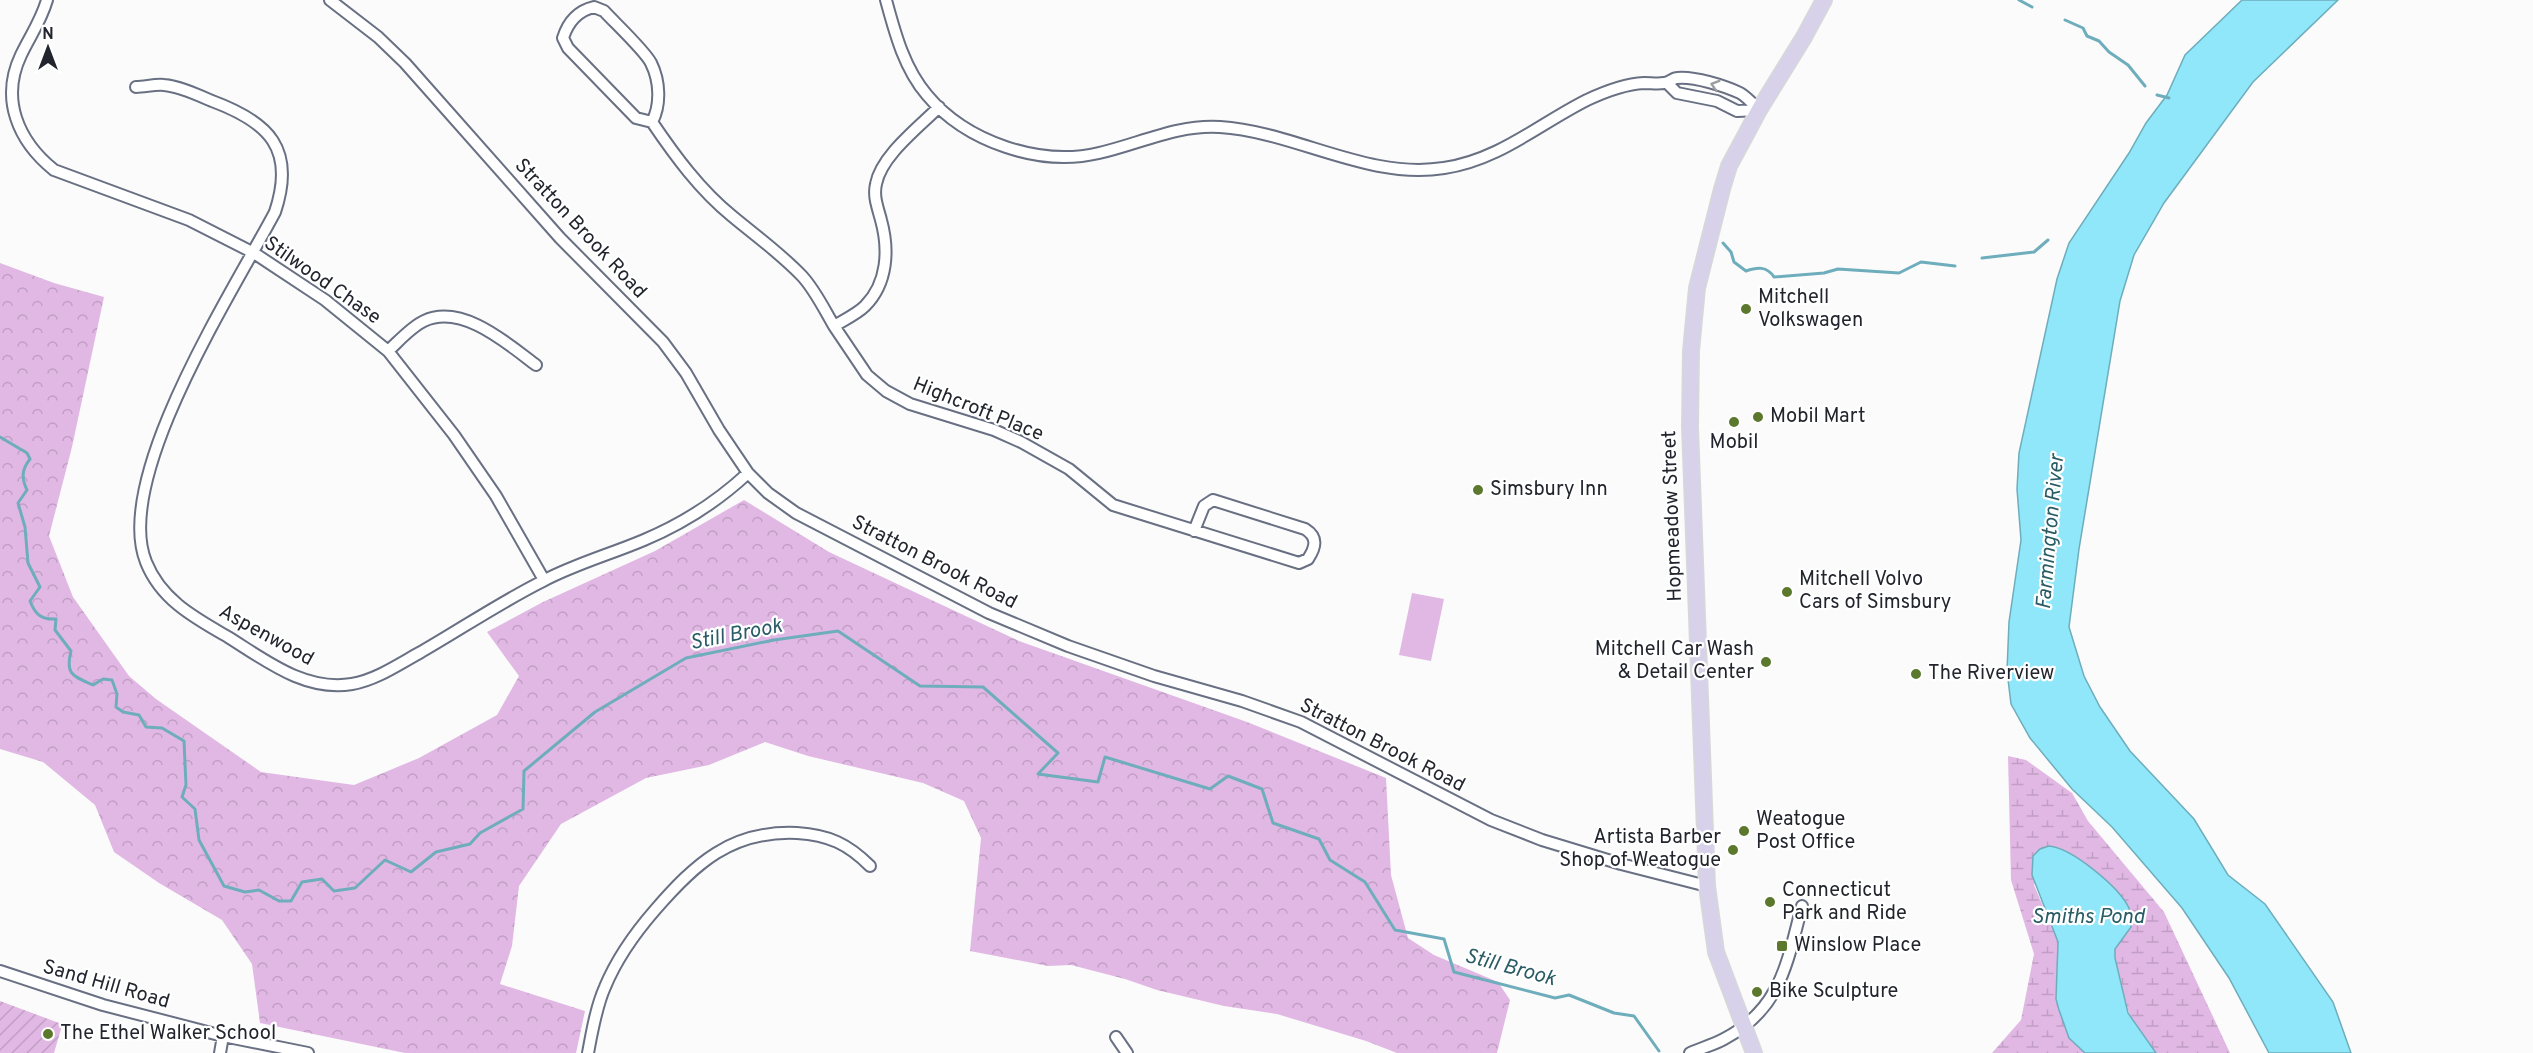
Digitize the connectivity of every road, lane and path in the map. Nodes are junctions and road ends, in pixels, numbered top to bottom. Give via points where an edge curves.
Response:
1 (47, 0) edge
2 (330, 0) edge
3 (886, 0) edge
4 (1824, 0) edge
5 (1667, 83) junction
6 (136, 87) dead end
7 (939, 107) junction
8 (1759, 110) junction
9 (652, 122) junction
10 (254, 253) junction
11 (834, 326) junction
12 (388, 351) junction
13 (536, 364) dead end
14 (748, 473) junction
15 (1194, 531) junction
16 (544, 580) junction
17 (870, 866) dead end
18 (1707, 886) junction
19 (1802, 906) dead end
20 (0, 971) edge
21 (1743, 1027) junction
22 (223, 1036) junction
23 (1116, 1037) dead end
24 (219, 1053) edge
25 (308, 1053) edge
26 (588, 1053) edge
27 (1127, 1053) edge
28 (1690, 1053) edge
29 (1754, 1053) edge

1 - 10 street, Stilwood Chase via 13,74 10,96 16,122 36,156 54,170 189,220
2 - 14 street, Stratton Brook Road via 405,63 560,238 663,342
3 - 7 street via 908,66
4 - 8 highway, Hopmeadow Street
5 - 7 street via 1642,83 1597,96 1490,156 1443,168 1390,169 1255,132 1219,127 1175,131 1096,154 1034,155 988,141
5 - 8 street via 1677,93 1717,101 1737,111
8 -> 5 street via 1742,94 1711,82 1676,78
6 - 10 street, Aspenwood via 165,85 208,99 244,113 268,134 281,163 282,193
7 - 11 street via 881,168 876,195 886,255 883,278 865,306
8 - 18 highway, Hopmeadow Street via 1729,166 1722,189 1697,288 1691,351
9 - 9 street, Highcroft Place via 636,118 568,48 563,38 566,29 584,10 594,7 604,11 651,63 658,92 658,110
9 - 11 street, Highcroft Place via 700,185 803,278
10 - 12 street, Stilwood Chase via 325,300
10 - 16 street, Aspenwood via 189,368 168,415 149,476 141,513 145,560 156,582 174,603 300,679 326,685 353,684 389,670
11 - 15 street, Highcroft Place via 867,375 886,391 910,404 1021,442 1070,469 1113,505
12 - 13 street via 423,322 436,317 453,318 479,325
12 - 16 street, Stilwood Chase via 496,496
14 - 16 street, Aspenwood via 692,516
14 - 18 street, Stratton Brook Road via 796,513 989,613 1068,646 1301,723 1502,824 1621,864
15 - 15 street, Highcroft Place via 1299,563 1308,559 1315,542 1305,529 1213,500 1204,506
17 - 26 street via 854,850 833,839 786,833 749,838 703,861 679,881 631,939 604,988
18 - 21 highway, Hopmeadow Street via 1716,952
19 - 21 street via 1776,991 1769,1004
20 - 22 street, Sand Hill Road via 103,1005
21 - 28 street
21 - 29 highway, Hopmeadow Street
22 - 24 street
22 - 25 street, Sand Hill Road
23 - 27 street

